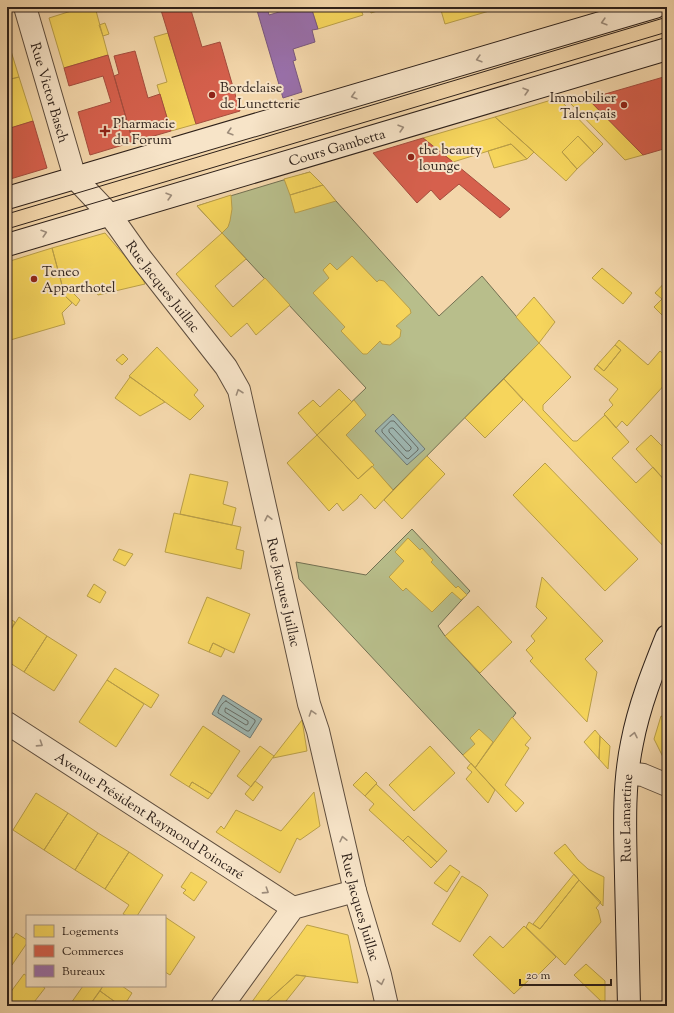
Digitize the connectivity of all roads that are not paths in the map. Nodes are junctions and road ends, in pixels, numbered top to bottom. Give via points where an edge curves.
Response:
1 (25, 7) edge
2 (655, 7) edge
3 (667, 49) edge
4 (75, 178) junction
5 (7, 198) edge
6 (109, 214) junction
7 (7, 245) edge
8 (667, 636) edge
9 (7, 723) edge
10 (628, 774) junction
11 (667, 786) edge
12 (355, 891) junction
13 (293, 908) junction
14 (222, 1006) edge
15 (387, 1006) edge
16 (629, 1006) edge

1 - 4 street, Rue Victor Basch
2 -> 4 street
6 -> 3 street, Cours Gambetta
4 - 5 street
4 - 6 street, Rue Jacques Juillac
7 -> 6 street, Cours Gambetta
12 -> 6 street, Rue Jacques Juillac via 318,731 309,704 239,390 226,367
10 -> 8 street, Rue Lamartine via 637,717
9 -> 13 street, Avenue Président Raymond Poincaré
10 - 11 street via 643,775
10 - 16 street, Rue Lamartine via 625,824
12 - 13 street
12 -> 15 street, Rue Jacques Juillac
13 - 14 street

